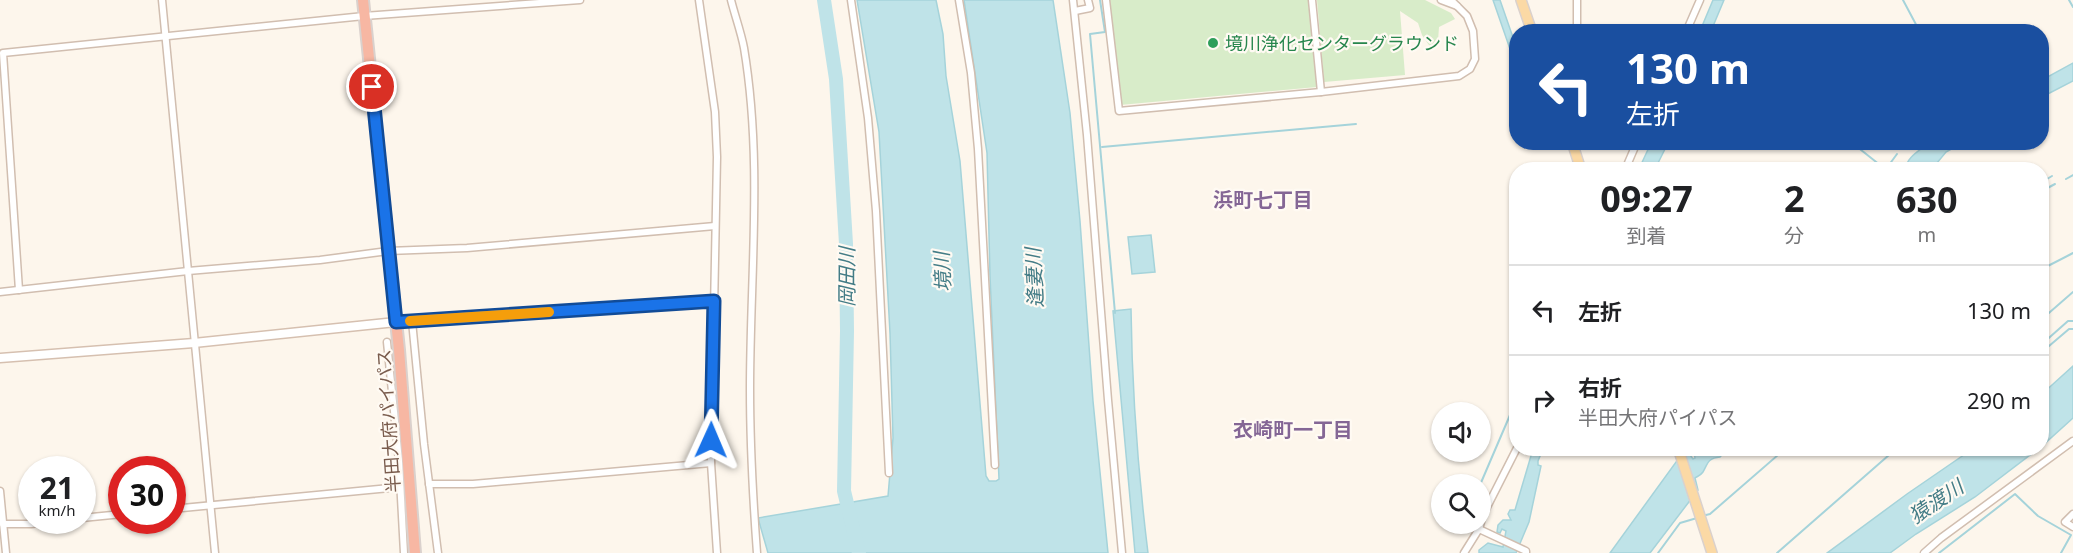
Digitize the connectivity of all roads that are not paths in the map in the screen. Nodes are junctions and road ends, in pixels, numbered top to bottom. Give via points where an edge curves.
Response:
1 (162, 0) edge
2 (363, 0) edge
3 (580, 0) edge
4 (699, 0) edge
5 (731, 0) edge
6 (851, 0) edge
7 (959, 0) edge
8 (1073, 0) edge
9 (1088, 0) edge
10 (1106, 0) edge
11 (1312, 0) edge
12 (1441, 0) edge
13 (1451, 0) edge
14 (1521, 0) edge
15 (1577, 0) edge
16 (1700, 0) edge
17 (1458, 6) junction
18 (1075, 11) junction
19 (364, 16) junction
20 (1529, 24) edge
21 (1577, 24) edge
22 (1690, 24) edge
23 (166, 36) junction
24 (1321, 92) junction
25 (715, 226) junction
26 (388, 251) junction
27 (188, 271) junction
28 (19, 290) junction
29 (0, 292) edge
30 (714, 301) junction
31 (412, 321) junction
32 (396, 322) junction
33 (387, 342) dead end
34 (194, 343) junction
35 (0, 358) edge
36 (2073, 441) edge
37 (1513, 456) edge
38 (1681, 456) edge
39 (711, 463) junction
40 (995, 465) dead end
41 (889, 473) dead end
42 (429, 484) junction
43 (400, 487) junction
44 (0, 491) edge
45 (1491, 501) edge
46 (210, 505) junction
47 (186, 508) edge
48 (2073, 514) edge
49 (3, 524) junction
50 (18, 524) edge
51 (2073, 526) edge
52 (1478, 534) edge
53 (1489, 534) edge
54 (1526, 552) edge
55 (6, 553) edge
56 (215, 553) edge
57 (404, 553) edge
58 (416, 553) edge
59 (438, 553) edge
60 (717, 553) edge
61 (757, 553) edge
62 (1122, 553) edge
63 (1464, 553) edge
64 (1712, 553) edge
65 (1924, 553) edge

1 - 23 street
2 - 19 highway, 半田大府パイパス
3 - 19 street
4 - 25 street via 715,112
5 - 61 street via 743,46 753,130 750,389
6 - 41 street via 876,211
7 - 40 street via 977,140
8 - 18 street
9 - 18 street via 1090,8
10 - 24 street via 1119,111
11 - 24 street
12 - 17 street
13 - 17 street
14 - 20 main road
15 - 21 street
16 - 22 street
17 - 24 street via 1473,31 1474,59 1470,69 1459,76
18 - 62 street
19 - 23 street
19 - 26 highway, 半田大府パイパス
23 - 27 street
23 - 28 street via 3,53
25 - 26 street via 467,248
25 - 30 street
26 - 27 street
26 - 32 highway, 半田大府パイパス
27 - 28 street
27 - 34 street
28 - 29 street
30 - 31 street
30 - 39 street
31 - 32 street
31 - 42 street
32 - 34 street
32 - 58 highway, 半田大府パイパス
33 - 43 street
34 - 35 street
34 - 46 street
36 - 65 street
37 - 45 street
38 - 64 main road
39 - 42 street via 473,484
39 - 60 street
42 - 59 street
43 - 46 street
43 - 57 street
44 - 49 street
46 - 47 street
46 - 56 street
48 - 51 street via 2065,522
49 - 50 street
49 - 55 street
52 - 63 street
53 - 54 street

